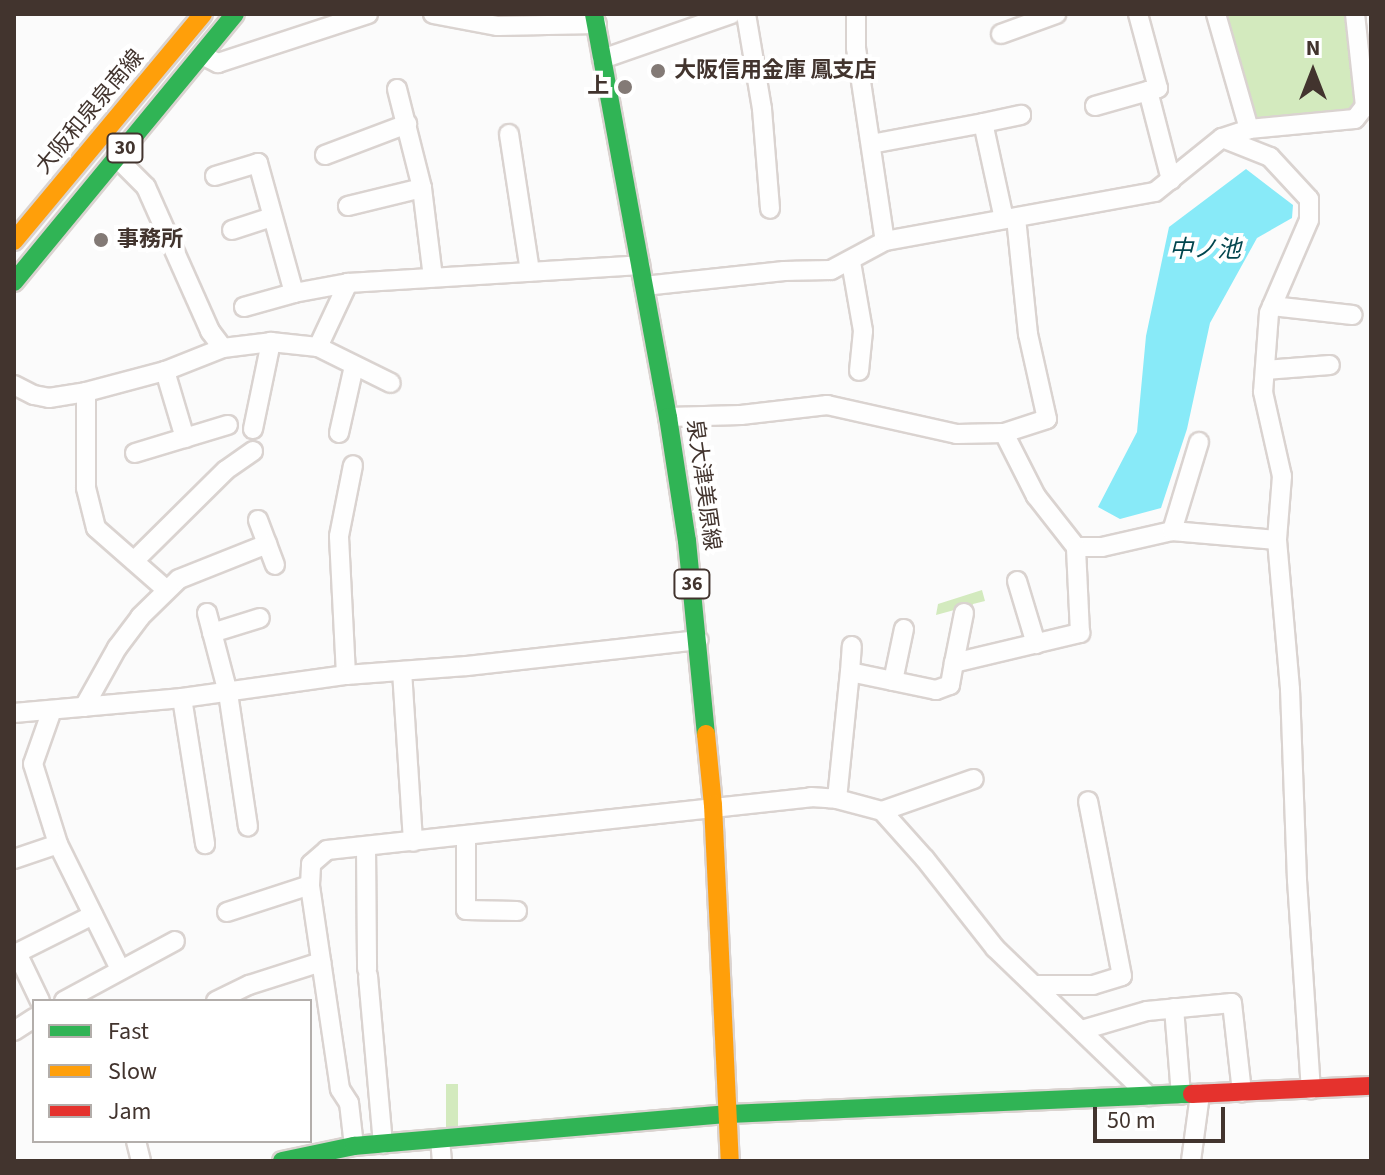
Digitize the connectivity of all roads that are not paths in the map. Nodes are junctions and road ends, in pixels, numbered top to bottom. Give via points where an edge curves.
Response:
1 (203, 14) edge
2 (235, 14) edge
3 (368, 14) edge
4 (433, 14) edge
5 (731, 14) edge
6 (746, 14) edge
7 (856, 14) edge
8 (1056, 14) edge
9 (1138, 14) edge
10 (1216, 14) edge
11 (1359, 15) edge
12 (596, 19) edge
13 (1001, 34) dead end
14 (202, 55) junction
15 (602, 59) junction
16 (397, 89) dead end
17 (1148, 91) junction
18 (1095, 106) dead end
19 (1021, 115) dead end
20 (983, 123) junction
21 (407, 124) junction
22 (1363, 124) edge
23 (1249, 129) junction
24 (509, 134) dead end
25 (1222, 138) junction
26 (871, 144) junction
27 (325, 155) dead end
28 (116, 157) junction
29 (215, 176) dead end
30 (1171, 180) junction
31 (422, 188) junction
32 (348, 206) dead end
33 (770, 209) dead end
34 (272, 217) junction
35 (1010, 218) junction
36 (232, 230) dead end
37 (14, 241) edge
38 (885, 241) junction
39 (851, 262) junction
40 (640, 265) junction
41 (530, 271) junction
42 (433, 277) junction
43 (14, 282) edge
44 (348, 283) junction
45 (644, 286) junction
46 (294, 293) junction
47 (1272, 306) junction
48 (244, 307) dead end
49 (1352, 315) dead end
50 (271, 342) junction
51 (318, 347) junction
52 (223, 348) junction
53 (1330, 365) dead end
54 (354, 366) junction
55 (1265, 370) junction
56 (165, 371) junction
57 (859, 371) dead end
58 (391, 383) dead end
59 (14, 385) edge
60 (86, 392) junction
61 (668, 417) junction
62 (228, 425) dead end
63 (253, 429) dead end
64 (339, 433) dead end
65 (1004, 433) junction
66 (185, 438) junction
67 (1199, 442) dead end
68 (253, 451) dead end
69 (135, 453) dead end
70 (353, 465) dead end
71 (258, 520) dead end
72 (1172, 531) junction
73 (1277, 540) junction
74 (267, 544) junction
75 (1076, 547) junction
76 (134, 561) junction
77 (275, 565) dead end
78 (1017, 581) dead end
79 (161, 585) dead end
80 (207, 613) dead end
81 (964, 613) dead end
82 (260, 618) dead end
83 (904, 629) dead end
84 (212, 633) junction
85 (699, 640) junction
86 (1036, 644) junction
87 (852, 646) dead end
88 (954, 663) junction
89 (402, 671) junction
90 (850, 672) junction
91 (346, 675) junction
92 (893, 681) junction
93 (228, 693) junction
94 (182, 698) junction
95 (84, 707) junction
96 (52, 710) junction
97 (14, 713) edge
98 (974, 779) dead end
99 (837, 799) junction
100 (1088, 801) dead end
101 (713, 805) junction
102 (882, 811) junction
103 (248, 827) dead end
104 (466, 836) junction
105 (413, 842) junction
106 (58, 844) junction
107 (205, 844) dead end
108 (366, 847) junction
109 (14, 859) edge
110 (310, 885) junction
111 (517, 911) dead end
112 (227, 912) dead end
113 (93, 915) junction
114 (175, 941) dead end
115 (321, 962) junction
116 (120, 969) junction
117 (1035, 985) junction
118 (39, 999) edge
119 (70, 999) edge
120 (220, 999) edge
121 (1174, 1008) junction
122 (32, 1019) edge
123 (1082, 1030) junction
124 (14, 1031) edge
125 (1371, 1086) edge
126 (1311, 1090) junction
127 (1242, 1092) junction
128 (1190, 1094) junction
129 (1149, 1096) junction
130 (729, 1114) junction
131 (440, 1139) junction
132 (354, 1146) junction
133 (392, 1149) edge
134 (282, 1161) edge
135 (442, 1161) edge
136 (730, 1161) edge
137 (1191, 1161) edge

1 - 37 main road, 大阪和泉泉南線 / 30
2 - 14 main road, 30
3 - 14 street via 218,63
4 - 12 street via 498,26
5 - 15 street
6 - 33 street via 762,109
7 - 26 street
8 - 13 street
9 - 17 street via 1158,88
10 - 23 street
11 - 22 street
12 - 15 main road, 泉大津美原線 / 36
14 - 28 main road, 30
15 - 40 main road, 泉大津美原線 / 36
16 - 21 street
17 - 18 street
17 - 30 street
19 - 20 street
20 - 26 street
20 - 35 street
21 - 27 street
21 - 31 street
22 - 23 street
23 - 25 street
24 - 41 street
25 - 30 street
25 - 47 street via 1270,157 1309,199 1309,220
26 - 38 street
28 - 43 main road, 30
28 - 52 street via 146,187 210,331
29 - 34 street via 258,163
30 - 35 street via 1155,192
31 - 32 street
31 - 42 street
34 - 36 street
34 - 46 street
35 - 38 street
35 - 65 street via 1047,419
38 - 39 street
39 - 45 street via 831,270
39 - 57 street via 863,331
40 - 41 street
40 - 45 main road, 泉大津美原線 / 36
41 - 42 street
42 - 44 street
44 - 46 street
44 - 51 street
45 - 61 main road, 泉大津美原線 / 36
46 - 48 street
47 - 49 street
47 - 55 street
50 - 51 street
50 - 52 street
50 - 63 street
51 - 54 street
52 - 56 street
53 - 55 street
54 - 58 street
54 - 64 street
55 - 73 street via 1263,392 1282,476
56 - 60 street
56 - 66 street
59 - 60 street via 49,398
60 - 76 street via 86,488 96,528
61 - 65 street via 827,405 957,434
61 - 85 main road, 泉大津美原線 / 36
62 - 66 street
65 - 75 street via 1036,496
66 - 69 street
67 - 72 street
68 - 76 street via 226,470
70 - 91 street via 339,536
71 - 74 street
72 - 73 street
72 - 75 street via 1102,547
73 - 126 street
74 - 77 street
74 - 95 street via 179,579 140,617
75 - 86 street via 1080,633
76 - 79 street
78 - 86 street
80 - 84 street
81 - 88 street
82 - 84 street
83 - 92 street
84 - 93 street
85 - 89 street
85 - 101 main road, 泉大津美原線 / 36
86 - 88 street
87 - 90 street
88 - 92 street via 950,685 936,690
89 - 91 street
89 - 105 street
90 - 92 street
90 - 99 street
91 - 93 street
93 - 94 street
93 - 103 street
94 - 95 street
94 - 107 street
95 - 96 street
96 - 97 street
96 - 106 street via 33,764
98 - 102 street
99 - 101 street
99 - 102 street
100 - 117 street via 1122,976 1093,985
101 - 104 street
101 - 130 main road, 泉大津美原線 / 36
102 - 117 street via 995,948
104 - 105 street
104 - 111 street via 466,910
105 - 108 street
106 - 109 street
106 - 113 street
108 - 110 street via 327,850 311,864
108 - 133 street via 368,973
110 - 112 street
110 - 115 street
113 - 116 street
113 - 118 street via 17,953
114 - 116 street
115 - 120 street
115 - 132 street
116 - 119 street
117 - 123 street
121 - 123 street
121 - 127 street via 1232,1003
121 - 128 street
122 - 124 street
123 - 129 street
125 - 126 main road
126 - 127 main road
127 - 128 main road
128 - 129 main road
128 - 137 street
129 - 130 main road
130 - 131 main road
130 - 136 main road, 泉大津美原線 / 36
131 - 133 main road
131 - 135 street
132 - 133 main road
132 - 134 main road

